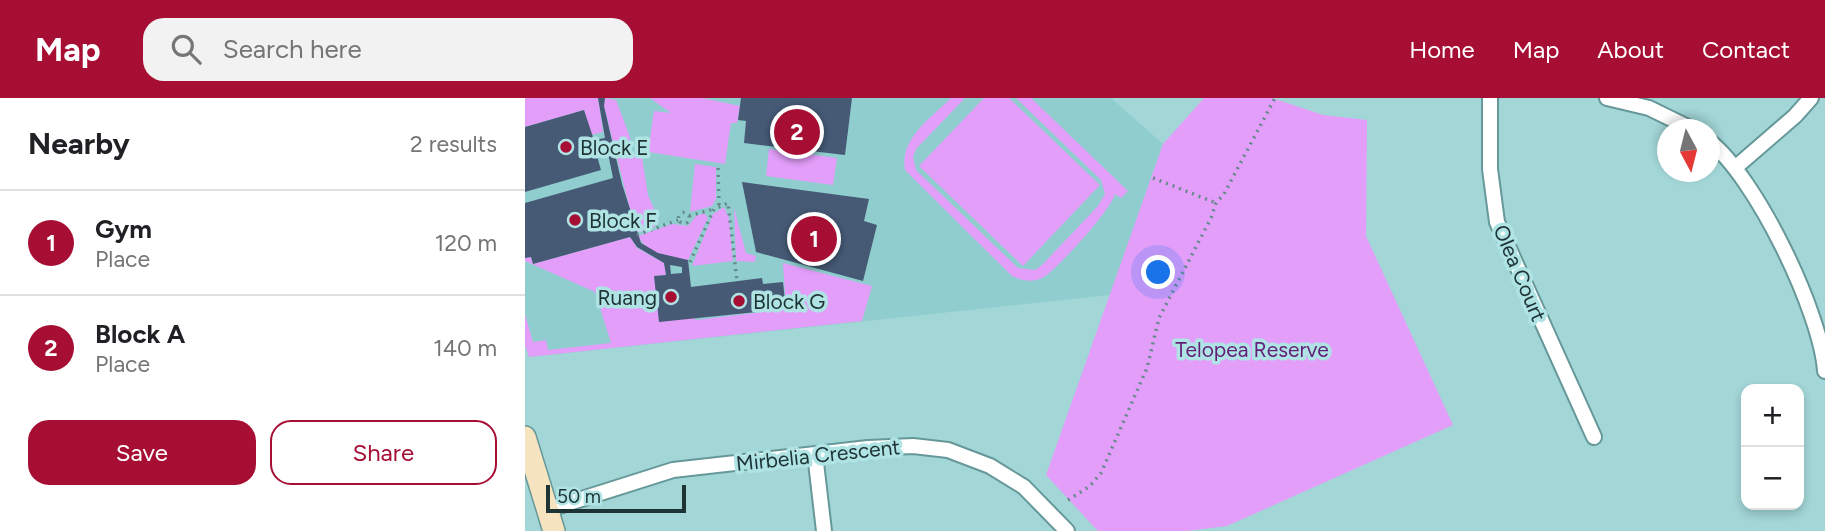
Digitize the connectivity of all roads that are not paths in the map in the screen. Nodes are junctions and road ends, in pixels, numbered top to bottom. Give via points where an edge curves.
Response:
1 (1490, 98) edge
2 (1607, 98) edge
3 (1811, 98) edge
4 (1671, 119) edge
5 (1720, 151) edge
6 (1736, 167) junction
7 (1825, 371) edge
8 (525, 437) edge
9 (1594, 437) dead end
10 (815, 454) junction
11 (547, 510) junction
12 (554, 531) edge
13 (824, 531) edge
14 (1067, 531) edge

1 - 9 street, Olea Court via 1490,169 1497,222
2 - 4 street via 1649,108
3 - 6 street
5 - 6 street
6 - 7 street via 1760,202 1798,284 1819,336
8 - 11 street
10 - 11 street, Mirbelia Crescent via 673,470
10 - 13 street
10 - 14 street, Mirbelia Crescent via 895,445 968,456 1024,487
11 - 12 street

